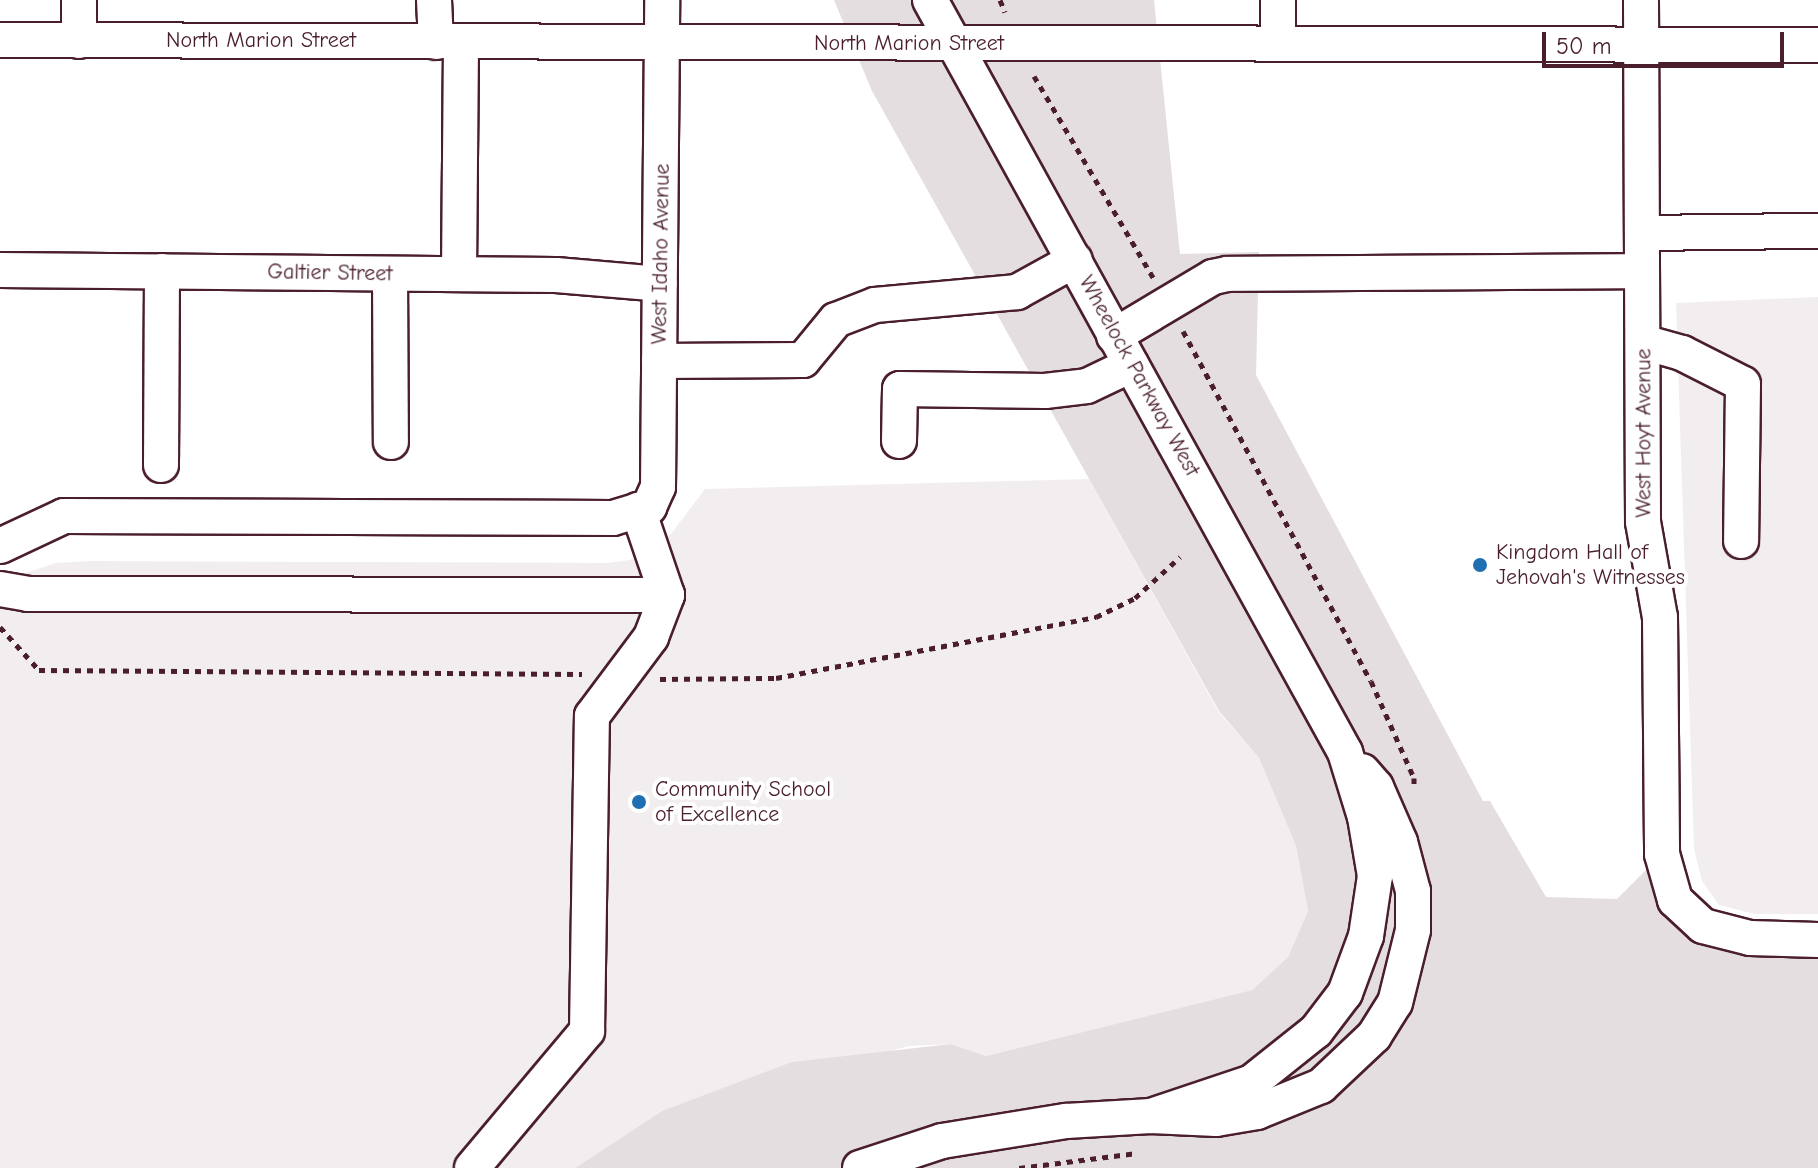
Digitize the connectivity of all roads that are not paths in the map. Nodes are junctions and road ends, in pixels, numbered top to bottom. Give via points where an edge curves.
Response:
1 (79, 0) edge
2 (434, 0) edge
3 (662, 0) edge
4 (930, 0) edge
5 (1278, 0) edge
6 (1641, 0) edge
7 (0, 40) edge
8 (79, 41) junction
9 (1278, 41) junction
10 (448, 42) junction
11 (663, 42) junction
12 (956, 44) junction
13 (1641, 45) junction
14 (1818, 45) edge
15 (1818, 231) edge
16 (1642, 233) junction
17 (1075, 260) junction
18 (0, 270) edge
19 (162, 271) junction
20 (1642, 271) junction
21 (390, 274) junction
22 (459, 274) junction
23 (660, 284) junction
24 (1643, 342) junction
25 (1123, 350) junction
26 (659, 361) junction
27 (899, 441) dead end
28 (391, 442) dead end
29 (161, 465) dead end
30 (644, 508) junction
31 (1741, 541) dead end
32 (0, 546) edge
33 (0, 589) edge
34 (667, 595) junction
35 (1345, 752) junction
36 (1818, 940) edge
37 (1151, 1116) junction
38 (472, 1168) edge
39 (860, 1168) edge

1 - 8 street
2 - 10 street
3 - 11 street, West Idaho Avenue
4 - 12 street, Wheelock Parkway West
5 - 9 street
6 - 13 street, West Hoyt Avenue
7 - 8 street, North Marion Street
8 - 10 street, North Marion Street
9 - 12 street, North Marion Street
9 - 13 street, North Marion Street
10 - 11 street, North Marion Street
10 - 22 street
11 - 12 street, North Marion Street
11 - 23 street, West Idaho Avenue
12 - 17 street, Wheelock Parkway West
13 - 14 street, North Marion Street
13 - 16 street, West Hoyt Avenue
15 - 16 street
16 - 20 street, West Hoyt Avenue
17 - 25 street, Wheelock Parkway West
17 - 26 street via 1017,292 875,305 836,320 803,360
18 - 19 street, Galtier Street
19 - 21 street, Galtier Street
19 - 29 street
20 - 24 street, West Hoyt Avenue
20 - 25 street via 1227,274 1168,302
21 - 22 street, Galtier Street
21 - 28 street
22 - 23 street, Galtier Street
23 - 26 street, West Idaho Avenue
24 - 31 street via 1682,353 1743,384
24 - 36 street, West Hoyt Avenue via 1643,522 1660,617 1662,854 1675,900 1703,926 1750,938
25 - 27 street via 1087,386 1045,391 900,389
25 - 35 street, Wheelock Parkway West
26 - 30 street, West Idaho Avenue via 658,487
30 - 32 street via 613,518 64,516
30 - 34 street
33 - 34 street via 28,594
34 - 38 street via 651,637 592,716 587,1031
35 - 37 street, Wheelock Parkway West via 1375,876 1366,936 1345,993 1316,1031 1252,1082
35 - 37 street, Wheelock Parkway West via 1376,787 1393,822 1413,891 1413,930 1395,1003 1374,1036 1321,1086 1257,1112 1216,1119
37 - 39 street, Wheelock Parkway West via 980,1134

